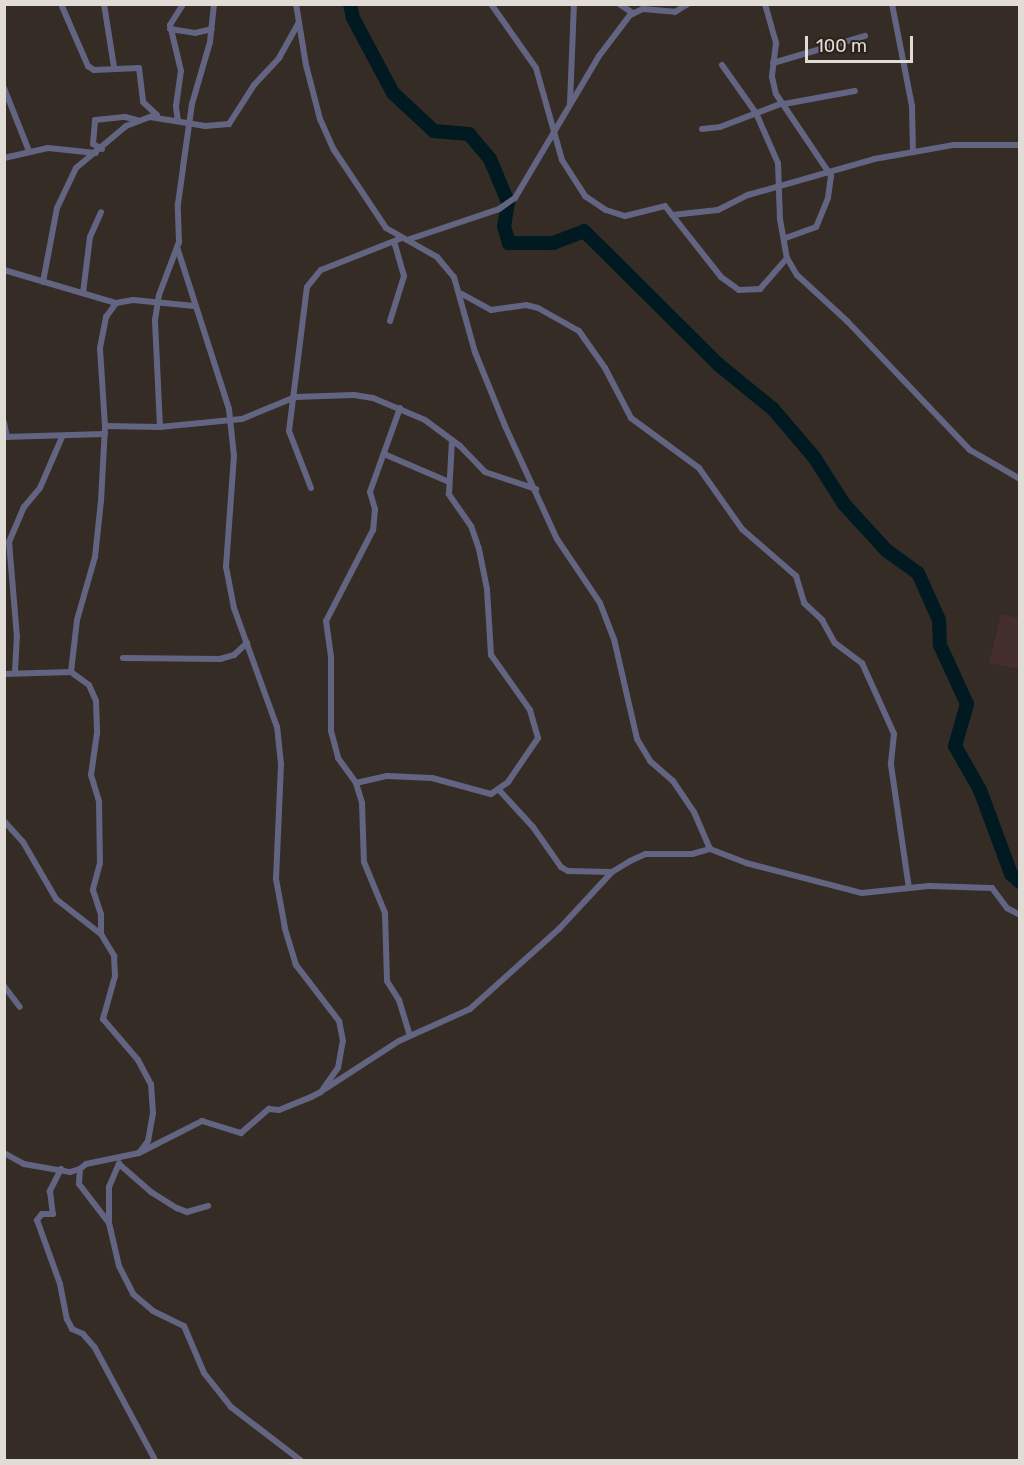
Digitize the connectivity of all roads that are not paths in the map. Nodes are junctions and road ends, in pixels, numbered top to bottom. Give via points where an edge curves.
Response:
1 (61, 4) edge
2 (104, 4) edge
3 (183, 4) edge
4 (214, 4) edge
5 (296, 4) edge
6 (491, 4) edge
7 (574, 4) edge
8 (620, 4) edge
9 (688, 4) edge
10 (765, 4) edge
11 (892, 4) edge
12 (633, 13) junction
13 (300, 22) junction
14 (170, 28) junction
15 (212, 29) junction
16 (865, 36) dead end
17 (773, 63) junction
18 (722, 65) dead end
19 (114, 67) junction
20 (4, 88) edge
21 (855, 92) dead end
22 (783, 104) junction
23 (570, 105) junction
24 (756, 113) junction
25 (157, 115) junction
26 (138, 121) junction
27 (178, 121) junction
28 (191, 124) junction
29 (702, 129) dead end
30 (554, 138) junction
31 (93, 144) junction
32 (1020, 145) edge
33 (100, 151) junction
34 (29, 152) junction
35 (86, 152) junction
36 (913, 152) junction
37 (4, 158) edge
38 (830, 172) junction
39 (780, 187) junction
40 (101, 212) dead end
41 (672, 215) junction
42 (786, 238) junction
43 (404, 239) junction
44 (394, 242) junction
45 (177, 247) junction
46 (787, 258) junction
47 (4, 270) edge
48 (43, 282) junction
49 (83, 293) junction
50 (461, 293) junction
51 (158, 301) junction
52 (116, 303) junction
53 (195, 306) junction
54 (390, 321) dead end
55 (295, 397) junction
56 (400, 408) junction
57 (229, 418) junction
58 (4, 422) edge
59 (105, 426) junction
60 (160, 427) junction
61 (105, 434) junction
62 (6, 437) edge
63 (62, 437) junction
64 (452, 440) junction
65 (384, 454) junction
66 (1020, 479) edge
67 (447, 481) junction
68 (311, 488) dead end
69 (536, 489) junction
70 (7, 539) edge
71 (12, 598) junction
72 (4, 600) edge
73 (247, 643) junction
74 (123, 658) dead end
75 (15, 672) junction
76 (70, 672) junction
77 (4, 674) edge
78 (356, 783) junction
79 (500, 791) junction
80 (4, 821) edge
81 (710, 849) junction
82 (612, 872) junction
83 (909, 888) junction
84 (1020, 915) edge
85 (101, 934) junction
86 (4, 986) edge
87 (20, 1007) dead end
88 (410, 1035) junction
89 (321, 1092) junction
90 (139, 1152) junction
91 (4, 1153) edge
92 (121, 1157) junction
93 (119, 1164) junction
94 (61, 1169) junction
95 (80, 1169) junction
96 (208, 1206) dead end
97 (109, 1222) junction
98 (154, 1461) edge
99 (300, 1461) edge

1 - 19 street via 88,66 94,70
2 - 19 street
3 - 14 street
4 - 15 street
5 - 13 street
6 - 30 street via 517,36 538,74
7 - 23 street
8 - 12 street
9 - 12 street via 675,12 643,9
10 - 17 street via 776,43
11 - 36 street via 912,106
12 - 23 street via 599,56
13 - 28 street via 279,58 254,85 232,121 217,126
13 - 43 street via 306,65 330,143 386,228
14 - 15 street via 195,33
14 - 27 street via 180,67
15 - 28 street via 192,104
16 - 17 street
17 - 22 street via 774,89
18 - 24 street
19 - 25 street via 133,66 140,70 143,102
20 - 34 street
21 - 22 street
22 - 24 street
22 - 38 street
23 - 30 street
24 - 29 street via 720,127
24 - 39 street via 778,163
25 - 26 street
25 - 27 street
26 - 31 street via 125,117 95,120
26 - 33 street
27 - 28 street
28 - 45 street via 178,204
30 - 41 street via 585,196 606,210 625,216 660,205
30 - 43 street via 515,198 499,209
31 - 33 street
31 - 35 street
32 - 36 street via 953,145
33 - 35 street
33 - 48 street via 72,173 64,191 50,236
34 - 35 street via 56,147
34 - 37 street
36 - 38 street
38 - 39 street
38 - 42 street via 828,198 816,227
39 - 41 street via 748,195 718,210
39 - 42 street via 778,206
40 - 49 street via 90,237
41 - 46 street via 721,277 739,290 760,289
42 - 46 street
43 - 44 street
43 - 50 street via 444,263
44 - 54 street via 404,276
44 - 55 street via 321,270 309,282 302,314
45 - 51 street
45 - 53 street
46 - 66 street via 811,290 848,321 970,450
47 - 48 street
48 - 49 street
49 - 52 street
50 - 69 street via 484,376
50 - 83 street via 491,310 526,305 537,308 579,331 605,368 631,418 699,468 742,529 796,576 804,603 822,620 836,644 862,663 894,734 891,765
51 - 52 street
51 - 53 street
51 - 60 street via 154,344
52 - 59 street via 106,317 100,348
53 - 57 street via 226,395
55 - 56 street via 346,394 374,398
55 - 57 street via 242,419
55 - 68 street via 289,431
56 - 64 street via 439,428
56 - 65 street
57 - 60 street
57 - 73 street via 234,456 226,567
58 - 62 street
59 - 60 street
59 - 61 street
61 - 63 street
61 - 76 street via 95,557 77,620
62 - 63 street
63 - 70 street via 40,488 24,507
64 - 67 street
64 - 69 street via 485,472
65 - 67 street
65 - 78 street via 370,492 375,509 373,531 326,621 331,657 331,730 339,758
67 - 79 street via 449,494 471,526 479,549 487,589 491,655 530,710 537,727 534,748
69 - 81 street via 561,547 600,603 614,639 643,750 694,812
70 - 71 street
71 - 72 street
71 - 75 street
73 - 74 street via 234,655 220,659
73 - 89 street via 277,727 281,764 276,879 289,950 342,1029 342,1059
75 - 76 street
75 - 77 street
76 - 85 street via 89,685 96,701 97,733 91,775 99,802 100,863 93,890 101,914
78 - 79 street via 402,775 432,778 485,795
78 - 88 street via 364,822 364,862 385,913 387,981 399,1000
79 - 82 street via 533,827 561,867 568,871
80 - 85 street via 23,842 56,898
81 - 82 street via 692,854 646,854
81 - 83 street via 746,863 862,892
82 - 88 street via 505,981 470,1009
83 - 84 street via 992,888 1007,908
85 - 90 street via 114,956 115,969 103,1019 138,1060 151,1084 150,1132
86 - 87 street
88 - 89 street
89 - 90 street via 279,1110 269,1109 242,1133 202,1121
90 - 92 street
91 - 94 street via 24,1164
92 - 93 street
92 - 95 street via 102,1159
93 - 96 street via 177,1208 187,1212
93 - 97 street via 109,1187
94 - 95 street
94 - 98 street via 50,1191 53,1214 42,1214 37,1220 60,1284 67,1319 72,1329 95,1348
95 - 97 street via 79,1184
97 - 99 street via 119,1266 133,1294 153,1311 184,1326 204,1373 231,1407

